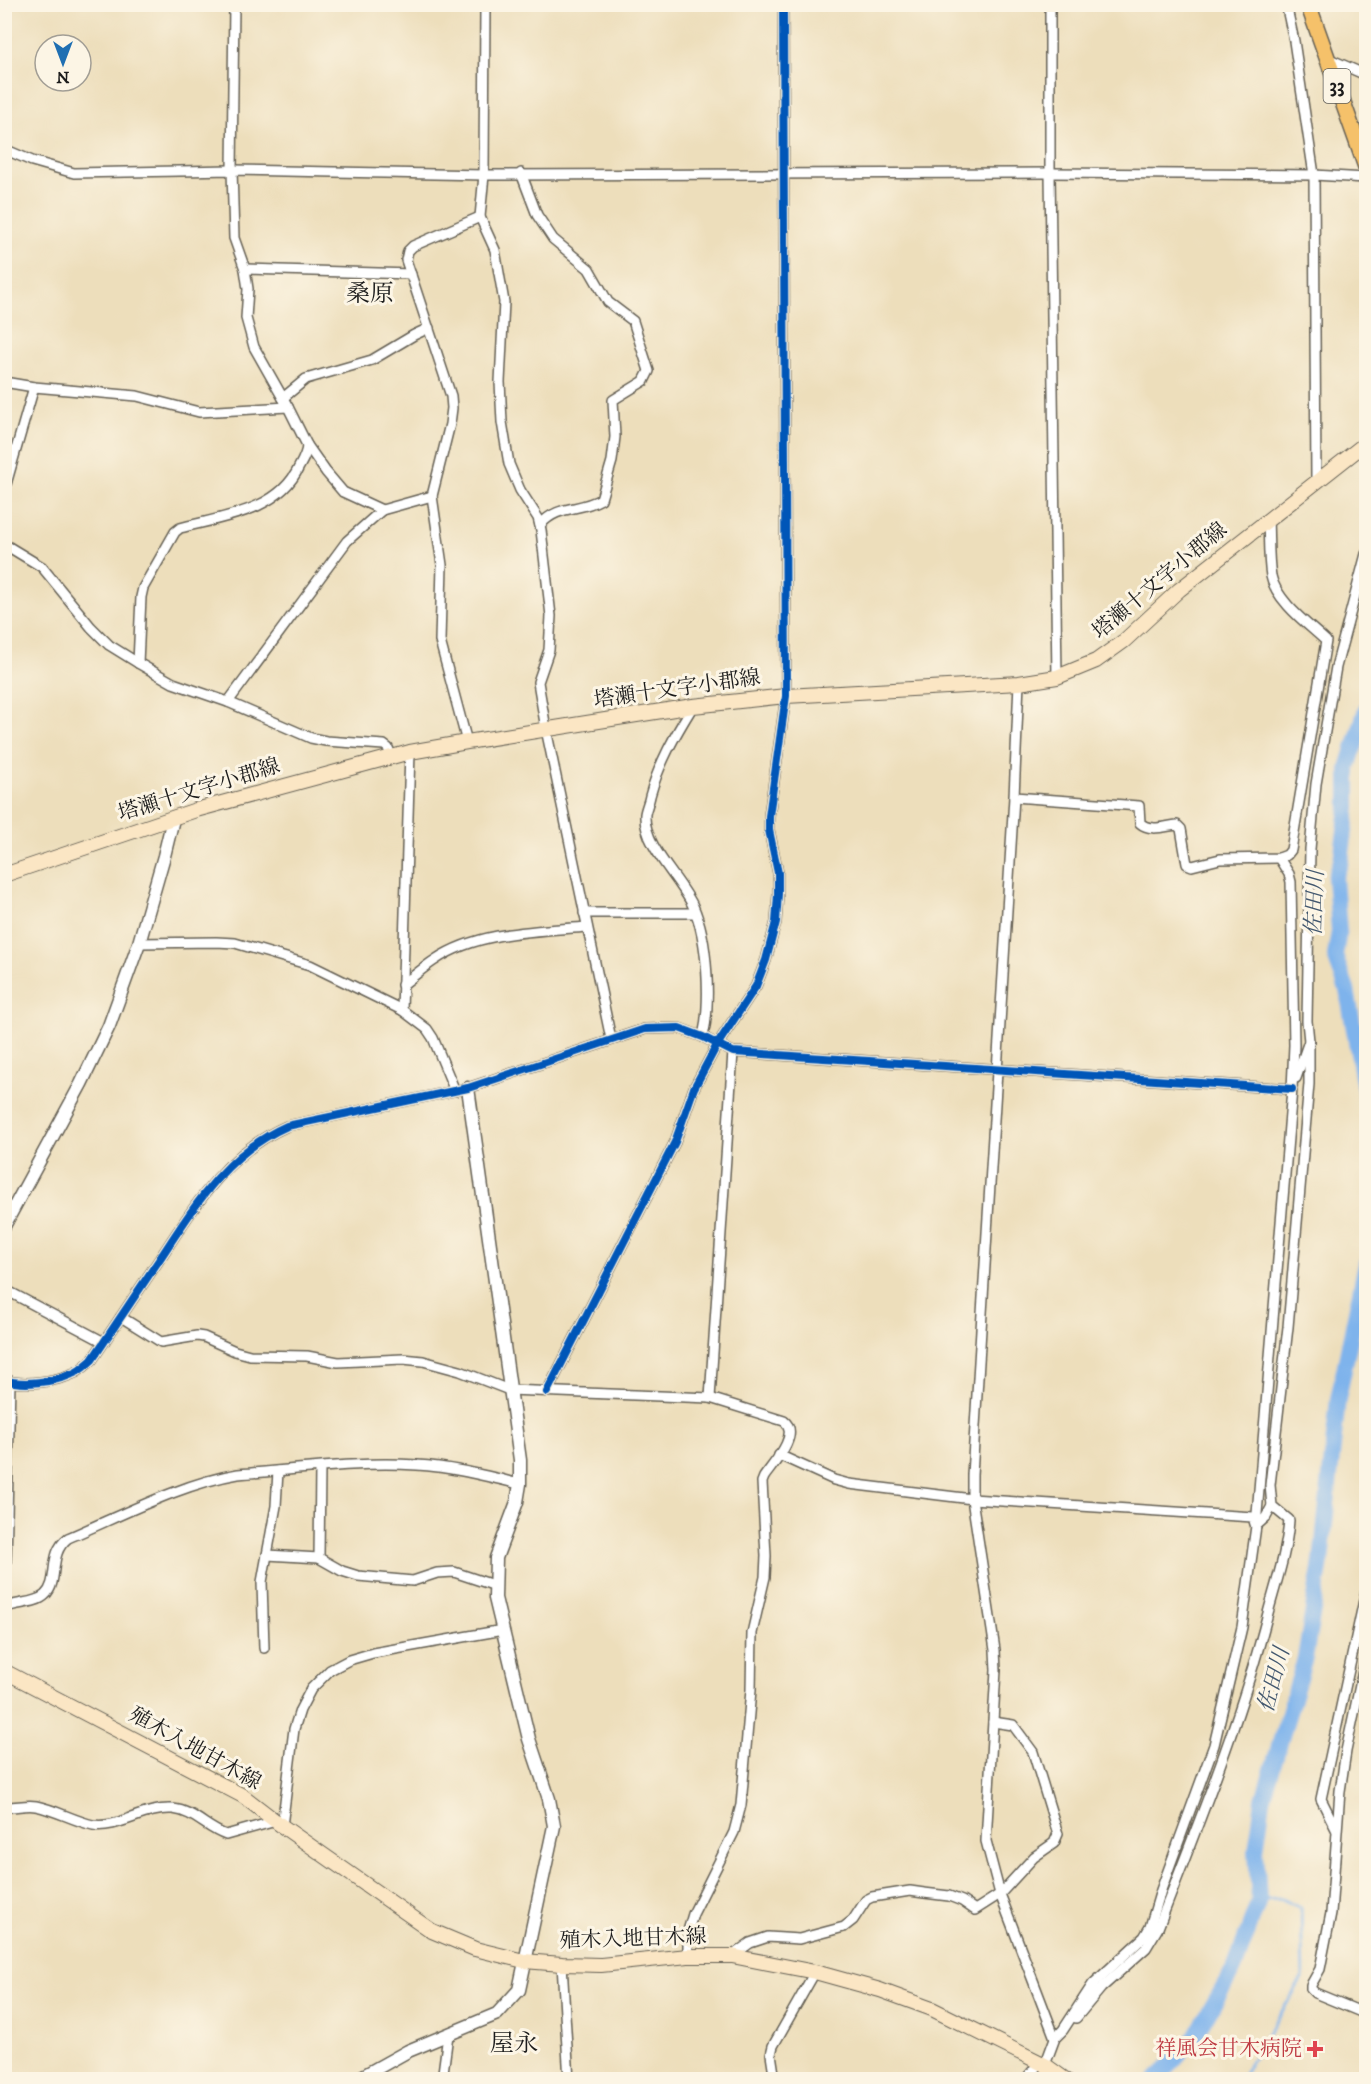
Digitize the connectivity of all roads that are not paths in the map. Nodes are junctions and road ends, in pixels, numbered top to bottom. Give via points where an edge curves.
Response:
1 (234, 4) edge
2 (485, 4) edge
3 (783, 4) edge
4 (1050, 4) edge
5 (1286, 4) edge
6 (1308, 4) edge
7 (1327, 58) junction
8 (1366, 75) edge
9 (4, 149) edge
10 (1366, 167) edge
11 (232, 170) junction
12 (521, 173) junction
13 (785, 173) junction
14 (1050, 173) junction
15 (483, 174) junction
16 (1314, 175) junction
17 (1366, 178) edge
18 (480, 217) junction
19 (245, 269) junction
20 (411, 274) junction
21 (429, 328) junction
22 (4, 382) edge
23 (34, 387) junction
24 (283, 398) junction
25 (288, 407) junction
26 (1366, 442) edge
27 (308, 445) junction
28 (1316, 482) junction
29 (4, 491) edge
30 (432, 496) junction
31 (382, 510) junction
32 (1268, 519) junction
33 (540, 525) junction
34 (4, 544) edge
35 (1366, 555) edge
36 (138, 663) junction
37 (1057, 677) junction
38 (1019, 683) junction
39 (786, 696) junction
40 (228, 702) junction
41 (693, 706) junction
42 (546, 729) junction
43 (467, 742) junction
44 (410, 752) junction
45 (392, 757) junction
46 (1014, 797) junction
47 (173, 819) junction
48 (1279, 858) junction
49 (4, 875) edge
50 (584, 913) junction
51 (695, 913) junction
52 (587, 927) junction
53 (139, 943) junction
54 (402, 985) junction
55 (402, 1010) junction
56 (703, 1037) junction
57 (611, 1039) junction
58 (1308, 1041) junction
59 (717, 1045) junction
60 (733, 1052) junction
61 (996, 1070) junction
62 (468, 1088) junction
63 (1292, 1089) junction
64 (454, 1091) junction
65 (4, 1226) edge
66 (4, 1289) edge
67 (121, 1317) junction
68 (104, 1342) junction
69 (7, 1380) edge
70 (509, 1390) junction
71 (547, 1392) junction
72 (710, 1398) junction
73 (779, 1455) junction
74 (320, 1468) junction
75 (278, 1471) junction
76 (520, 1484) junction
77 (972, 1499) junction
78 (1272, 1506) junction
79 (1256, 1526) junction
80 (267, 1555) junction
81 (319, 1558) junction
82 (496, 1586) junction
83 (1366, 1591) edge
84 (5, 1608) edge
85 (503, 1630) junction
86 (264, 1648) dead end
87 (1366, 1657) edge
88 (4, 1671) edge
89 (993, 1722) junction
90 (4, 1807) edge
91 (279, 1823) junction
92 (1337, 1832) junction
93 (1000, 1894) junction
94 (688, 1956) junction
95 (732, 1956) junction
96 (524, 1961) junction
97 (562, 1964) junction
98 (815, 1972) junction
99 (1366, 2014) edge
100 (1063, 2030) junction
101 (448, 2035) junction
102 (1055, 2038) junction
103 (1043, 2063) junction
104 (356, 2079) edge
105 (442, 2079) edge
106 (569, 2079) edge
107 (775, 2079) edge
108 (1025, 2079) edge
109 (1066, 2079) edge

1 - 11 street
2 - 15 street
3 - 13 street
4 - 14 street
5 - 16 street
6 - 7 main road, 33
7 - 8 street
7 - 10 main road, 33
9 - 11 street via 74,173
11 - 15 street
11 - 19 street via 234,238
12 - 13 street
12 - 15 street
12 - 33 street via 537,215 552,239 589,269 608,302 633,321 649,371 644,381 613,400 615,437 601,499 554,512
13 - 14 street
13 - 39 street
14 - 16 street
14 - 37 street
15 - 18 street
16 - 17 street
16 - 28 street
18 - 20 street via 413,246 406,255
18 - 33 street via 495,250 504,302 500,392 504,443 515,479
19 - 20 street
19 - 24 street via 250,337
20 - 21 street
21 - 24 street via 372,360 306,379
21 - 30 street via 452,408
22 - 23 street
23 - 25 street via 137,396 199,412
23 - 29 street
24 - 25 street
25 - 27 street
26 - 28 main road, 塔瀬十文字小郡線
27 - 31 street via 343,492
27 - 36 street via 297,471 273,498 255,508 175,532 143,588
28 - 32 main road, 塔瀬十文字小郡線
30 - 31 street
30 - 43 street via 442,565 440,641
31 - 40 street via 347,541
32 - 37 main road, 塔瀬十文字小郡線 via 1096,662
32 - 48 street via 1272,578 1301,620 1326,640 1291,850
33 - 42 street via 550,616 549,650 538,682
34 - 36 street via 42,567 109,645
35 - 58 street via 1336,667 1316,784 1310,849
36 - 40 street via 173,683
37 - 38 main road, 塔瀬十文字小郡線
38 - 39 main road, 塔瀬十文字小郡線
38 - 46 street
39 - 41 main road, 塔瀬十文字小郡線
39 - 59 street via 769,816 778,873 776,922 756,986
40 - 45 street via 311,738 384,745
41 - 42 main road, 塔瀬十文字小郡線
41 - 51 street via 668,747 645,814 653,846 681,885
42 - 43 main road, 塔瀬十文字小郡線
42 - 50 street
43 - 44 main road, 塔瀬十文字小郡線
44 - 45 main road, 塔瀬十文字小郡線
44 - 54 street
45 - 47 main road, 塔瀬十文字小郡線
46 - 48 street via 1139,806 1144,827 1177,825 1181,829 1187,864 1192,866 1220,859
46 - 61 street
47 - 49 main road, 塔瀬十文字小郡線
47 - 53 street
48 - 63 street via 1292,882
50 - 51 street
50 - 52 street
51 - 56 street via 701,931 708,999
52 - 54 street via 520,933 469,944 436,959
52 - 57 street
53 - 55 street via 235,944 310,965
53 - 65 street via 109,1026
54 - 55 street
55 - 64 street via 433,1038
56 - 57 street via 665,1027
56 - 59 street
57 - 62 street
58 - 63 street
58 - 78 street via 1309,1084 1270,1485
59 - 60 street
59 - 71 street via 694,1088 675,1142
60 - 61 street
60 - 72 street
61 - 63 street
61 - 77 street
62 - 64 street
62 - 70 street
63 - 79 street
64 - 67 street via 287,1126 246,1149 199,1199
66 - 68 street
67 - 68 street
67 - 70 street via 161,1342 197,1336 250,1354 307,1356 338,1362 423,1361
68 - 69 street via 92,1360 74,1374 54,1379
69 - 84 street
70 - 71 street
70 - 76 street
71 - 72 street
72 - 73 street via 789,1424 790,1434
73 - 77 street via 849,1484
73 - 94 street via 762,1482 765,1577 752,1633 741,1805 734,1832 693,1914
74 - 75 street
74 - 76 street via 416,1465 451,1468
74 - 81 street
75 - 80 street
75 - 84 street via 218,1477 68,1538 56,1553 47,1593
76 - 82 street via 496,1558
77 - 79 street via 1253,1517
77 - 89 street via 995,1650
78 - 79 street
78 - 100 street via 1286,1517 1288,1527 1262,1636 1211,1793 1158,1928 1146,1948 1101,1988
79 - 100 street via 1242,1627 1214,1745 1150,1927 1093,1984
80 - 81 street
80 - 86 street via 262,1582
81 - 82 street via 358,1576 413,1581 447,1571
82 - 85 street
83 - 92 street via 1322,1799
85 - 91 street via 373,1653 330,1670 311,1689 300,1710
85 - 96 street via 554,1826
87 - 92 street via 1346,1751
88 - 91 main road, 殖木入地甘木線 via 243,1796
89 - 93 street via 986,1841
89 - 93 street via 1013,1725 1033,1752 1058,1834 1054,1843 1034,1857
90 - 91 street via 39,1807 93,1825 159,1809 179,1810 226,1835
91 - 96 main road, 殖木入地甘木線 via 432,1931 475,1949
92 - 99 street via 1331,1913 1320,1969 1311,1989
93 - 95 street via 975,1910 949,1896 910,1891 872,1897 844,1927 799,1939 768,1937 750,1943
93 - 102 street
94 - 95 main road, 殖木入地甘木線
94 - 97 main road, 殖木入地甘木線 via 602,1965
95 - 98 main road, 殖木入地甘木線
96 - 97 main road, 殖木入地甘木線
96 - 101 street via 519,1990 497,2014
97 - 106 street
98 - 103 main road, 殖木入地甘木線 via 932,2010
98 - 107 street via 772,2046
100 - 102 street
101 - 104 street
101 - 105 street
102 - 103 street
103 - 108 street
103 - 109 main road, 殖木入地甘木線

